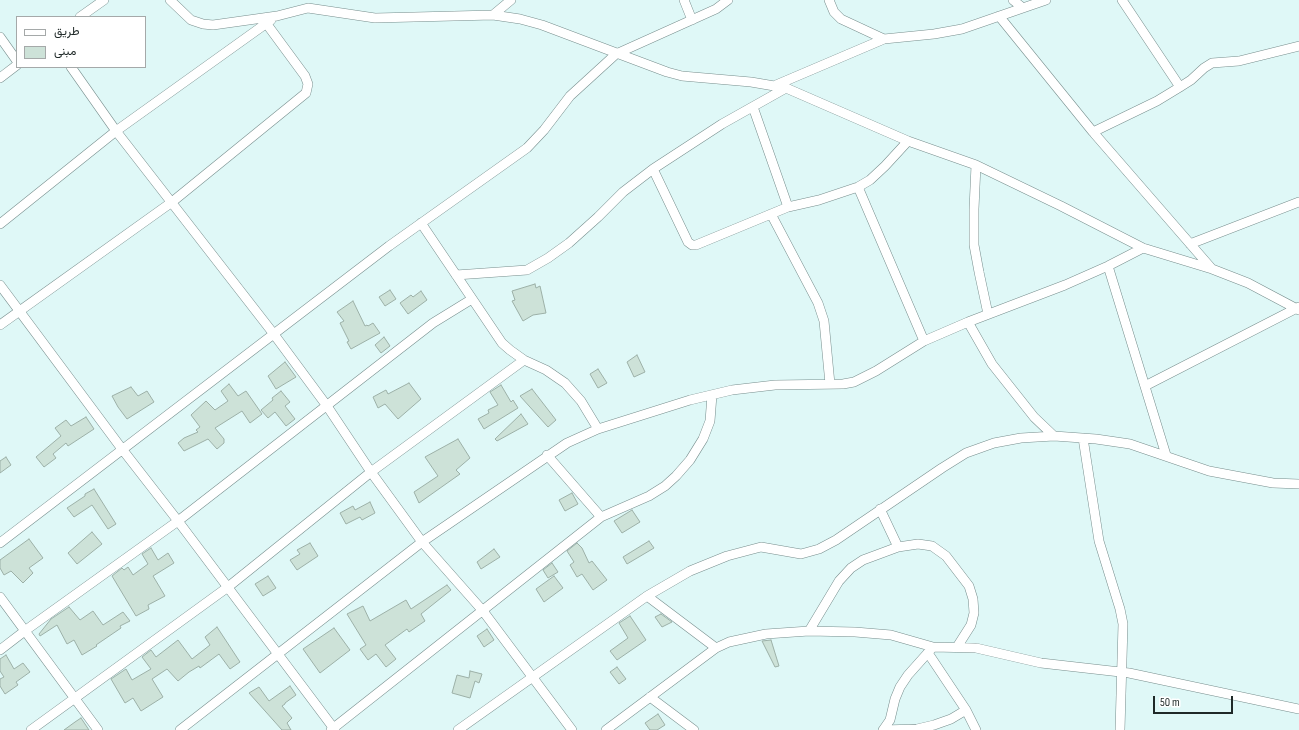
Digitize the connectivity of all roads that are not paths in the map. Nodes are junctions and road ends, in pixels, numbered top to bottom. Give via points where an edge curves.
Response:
1 (104, 0) edge
2 (170, 0) edge
3 (511, 0) edge
4 (684, 0) edge
5 (728, 0) edge
6 (829, 0) edge
7 (1014, 0) edge
8 (1046, 0) edge
9 (1122, 0) edge
10 (1023, 8) junction
11 (493, 15) junction
12 (81, 16) edge
13 (276, 16) junction
14 (999, 16) junction
15 (692, 20) junction
16 (266, 23) junction
17 (0, 37) edge
18 (884, 39) junction
19 (1299, 46) edge
20 (616, 54) junction
21 (16, 60) edge
22 (16, 66) edge
23 (72, 68) edge
24 (0, 78) edge
25 (776, 86) junction
26 (1180, 87) junction
27 (786, 88) junction
28 (753, 107) junction
29 (116, 131) junction
30 (1093, 132) junction
31 (908, 141) junction
32 (976, 165) junction
33 (653, 169) junction
34 (858, 187) junction
35 (172, 202) junction
36 (1299, 202) edge
37 (788, 208) junction
38 (771, 214) junction
39 (421, 223) junction
40 (0, 224) edge
41 (1190, 244) junction
42 (1143, 248) junction
43 (1108, 266) junction
44 (1212, 269) junction
45 (456, 276) junction
46 (0, 285) edge
47 (472, 299) junction
48 (1298, 308) edge
49 (19, 310) junction
50 (988, 314) junction
51 (968, 322) junction
52 (0, 325) edge
53 (274, 333) junction
54 (924, 342) junction
55 (524, 360) junction
56 (830, 384) junction
57 (1145, 386) junction
58 (712, 395) junction
59 (327, 406) junction
60 (598, 430) junction
61 (1054, 436) junction
62 (1083, 438) junction
63 (122, 449) junction
64 (548, 455) junction
65 (1166, 455) junction
66 (371, 472) junction
67 (1299, 484) edge
68 (880, 509) junction
69 (602, 518) junction
70 (178, 521) junction
71 (422, 542) junction
72 (0, 543) edge
73 (898, 547) junction
74 (228, 587) junction
75 (647, 596) junction
76 (0, 597) edge
77 (483, 611) junction
78 (26, 630) junction
79 (810, 631) junction
80 (957, 647) junction
81 (716, 648) junction
82 (0, 650) edge
83 (931, 650) junction
84 (277, 653) junction
85 (1121, 672) junction
86 (531, 677) junction
87 (650, 697) junction
88 (74, 698) junction
89 (1299, 709) edge
90 (966, 710) junction
91 (334, 729) edge
92 (31, 730) edge
93 (98, 730) edge
94 (180, 730) edge
95 (458, 730) edge
96 (572, 730) edge
97 (606, 730) edge
98 (694, 730) edge
99 (883, 730) edge
100 (976, 730) edge
101 (1120, 730) edge

1 - 12 street
2 - 13 street via 191,20 203,24
3 - 11 street
4 - 15 street
5 - 15 street via 716,9
6 - 18 street via 834,12 841,19
7 - 10 street
8 - 10 street
9 - 26 street
10 - 14 street
11 - 13 street via 375,18 308,8
11 - 20 street via 542,25
13 - 16 street
14 - 18 street via 962,29
14 - 30 street
15 - 20 street
16 - 29 street
16 - 35 street via 305,76 308,84 306,93
17 - 21 street
18 - 25 street
19 - 26 street via 1239,61 1212,63
20 - 25 street via 682,76
20 - 39 street via 570,96 527,148
22 - 24 street
23 - 29 street
25 - 27 street
26 - 30 street
27 - 28 street
27 - 31 street
28 - 33 street
28 - 37 street
29 - 35 street
29 - 40 street
30 - 41 street
31 - 32 street
31 - 34 street via 886,166
32 - 42 street
32 - 50 street via 974,246
33 - 38 street via 688,242 692,245
33 - 45 street via 623,192 569,243 527,270
34 - 37 street
34 - 54 street
35 - 49 street
35 - 53 street
36 - 41 street
37 - 38 street
38 - 56 street via 818,303 824,321
39 - 45 street
39 - 53 street
41 - 44 street
42 - 43 street
42 - 44 street
43 - 50 street via 1051,291
43 - 57 street
44 - 48 street via 1248,283
45 - 47 street
46 - 49 street
47 - 55 street via 502,343
47 - 59 street via 433,323
48 - 57 street
49 - 52 street
49 - 63 street
50 - 51 street
51 - 54 street
51 - 61 street via 992,364 1034,417
53 - 59 street
53 - 63 street
54 - 56 street via 864,378 854,382
55 - 60 street via 546,370 565,383 581,401
55 - 66 street
56 - 58 street via 775,385
57 - 65 street
58 - 60 street
58 - 69 street via 710,421 703,439 676,476 649,496
59 - 66 street
59 - 70 street
60 - 64 street via 567,442
61 - 62 street
61 - 68 street via 994,443 966,453
62 - 65 street via 1130,444
62 - 85 street via 1099,541 1123,624
63 - 70 street
63 - 72 street
64 - 69 street
64 - 71 street
65 - 67 street via 1209,471 1273,483
66 - 71 street
66 - 74 street
68 - 73 street
68 - 75 street via 836,540 812,552 798,554 761,547 727,556 690,571
69 - 77 street
70 - 74 street
70 - 78 street
71 - 77 street
71 - 84 street
73 - 79 street via 863,560 851,568 839,581
73 - 80 street via 918,544 932,546 946,556 969,586 974,613 971,626
74 - 84 street
74 - 88 street
75 - 81 street
75 - 86 street
76 - 78 street
77 - 86 street
77 - 91 street
78 - 82 street
78 - 88 street
79 - 81 street via 766,634 729,642
79 - 83 street via 891,635
80 - 83 street
80 - 85 street via 976,648 1041,663
81 - 87 street
83 - 90 street
83 - 99 street via 908,675 900,688 890,720
84 - 91 street
84 - 94 street
85 - 89 street
85 - 101 street
86 - 95 street
86 - 96 street
87 - 97 street
87 - 98 street
88 - 92 street
88 - 93 street
90 - 99 street via 934,725 917,729
90 - 100 street

